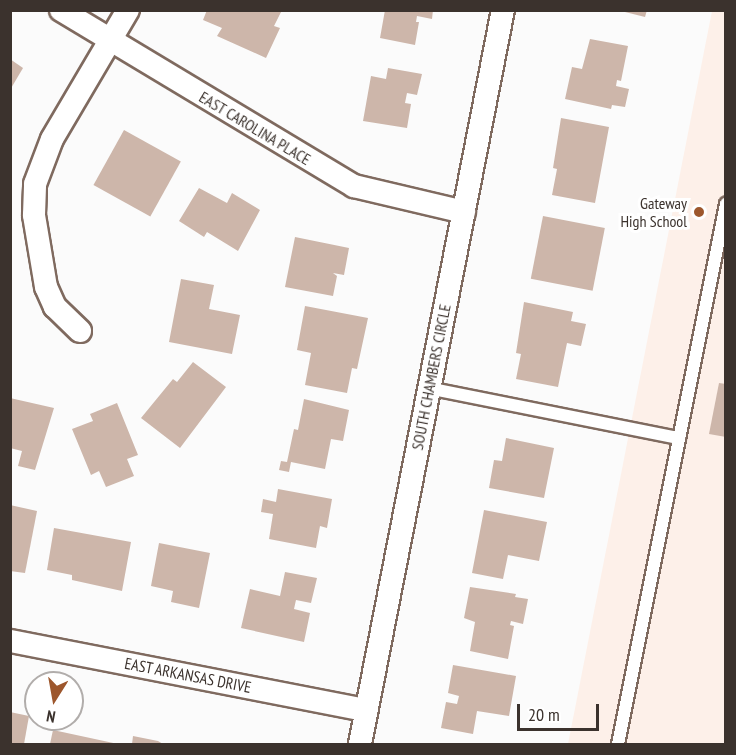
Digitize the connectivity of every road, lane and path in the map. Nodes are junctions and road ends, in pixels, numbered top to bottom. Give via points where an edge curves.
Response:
1 (61, 10) edge
2 (128, 10) edge
3 (503, 10) edge
4 (110, 40) junction
5 (726, 204) edge
6 (464, 212) junction
7 (80, 331) dead end
8 (428, 388) junction
9 (679, 438) junction
10 (10, 641) edge
11 (366, 710) junction
12 (360, 744) edge
13 (618, 744) edge

1 - 4 street, EAST CAROLINA PLACE
2 - 4 street
3 - 6 street, SOUTH CHAMBERS CIRCLE
4 - 6 street, EAST CAROLINA PLACE via 354,186
4 - 7 street via 47,147 33,197 48,294 55,307
5 - 9 lane
6 - 8 street, SOUTH CHAMBERS CIRCLE
8 - 9 lane
8 - 11 street, SOUTH CHAMBERS CIRCLE
9 - 13 lane
10 - 11 street, EAST ARKANSAS DRIVE
11 - 12 street, SOUTH CHAMBERS CIRCLE

